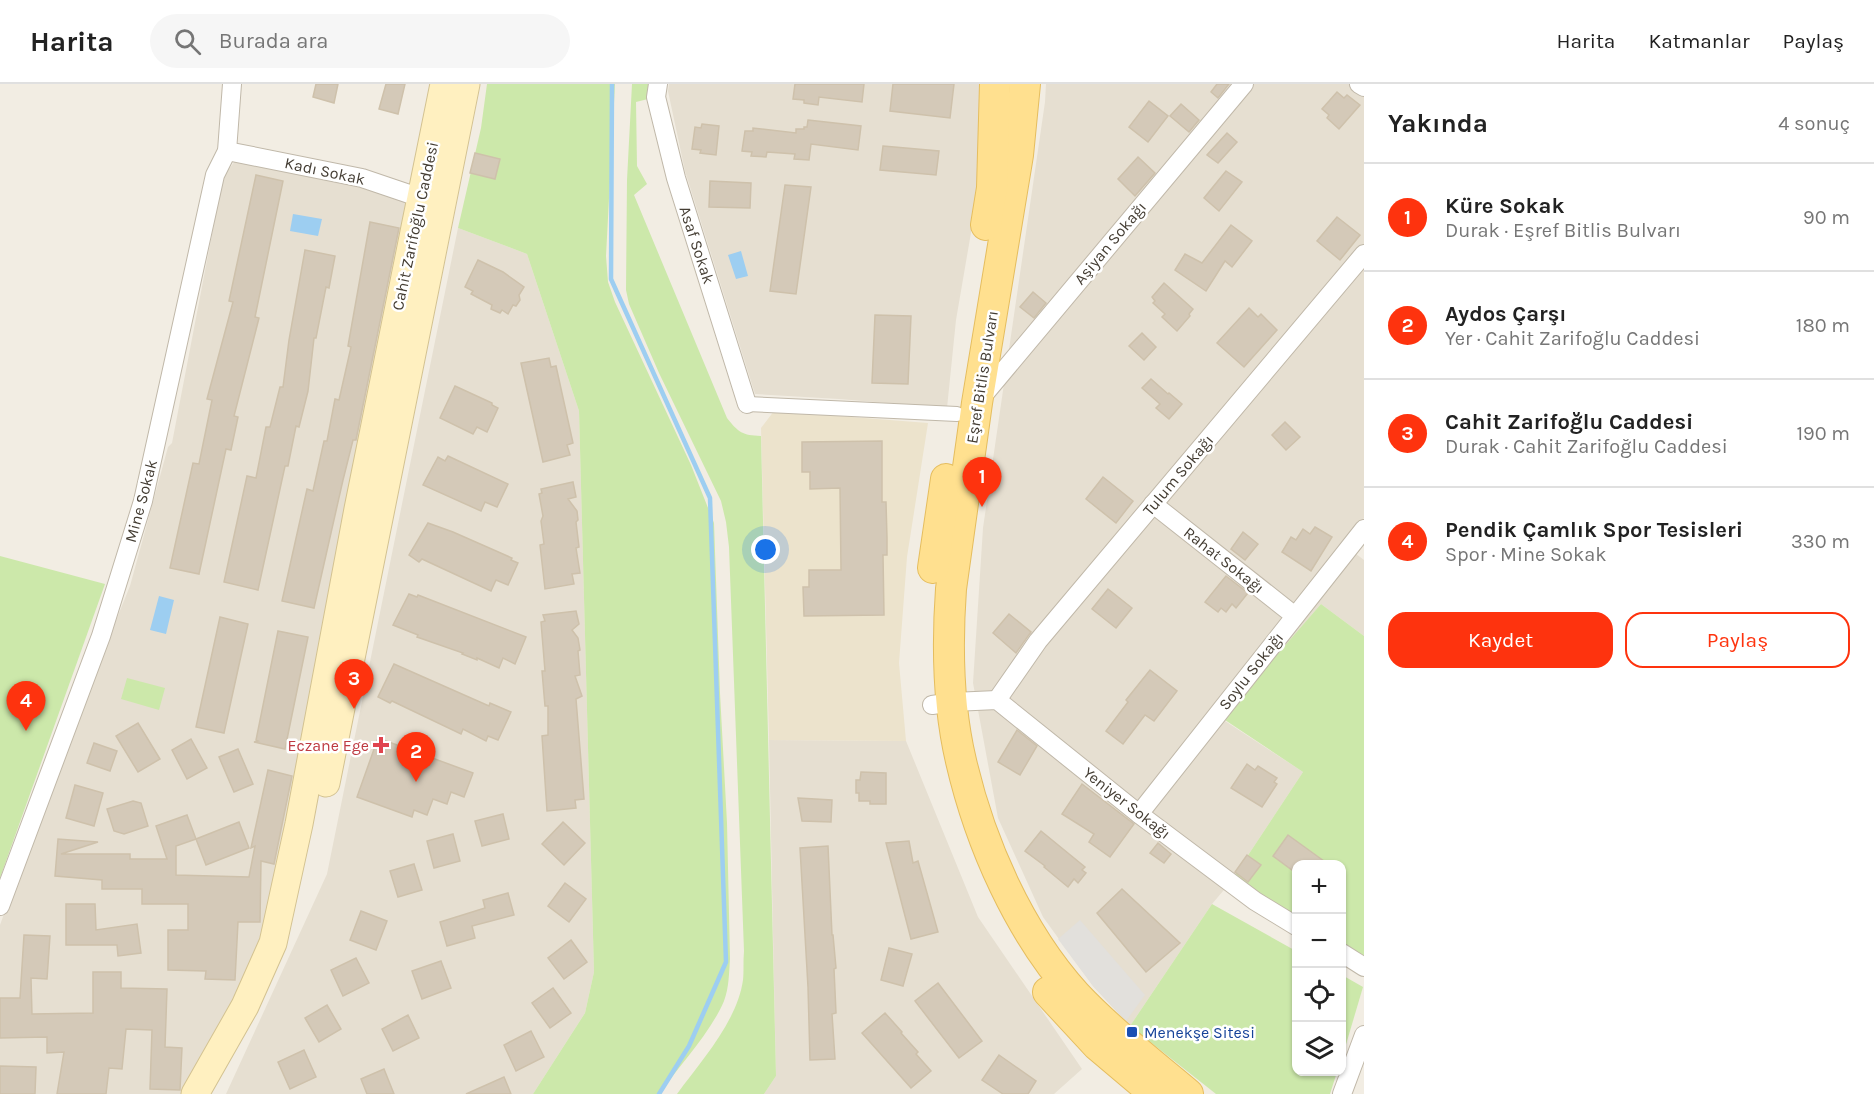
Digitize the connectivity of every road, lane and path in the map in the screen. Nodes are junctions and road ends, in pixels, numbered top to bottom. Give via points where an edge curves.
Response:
1 (232, 84) edge
2 (444, 84) edge
3 (466, 84) edge
4 (658, 84) edge
5 (995, 84) edge
6 (1025, 84) edge
7 (1244, 84) edge
8 (1359, 84) edge
9 (1364, 87) edge
10 (227, 151) junction
11 (421, 198) junction
12 (1364, 254) edge
13 (747, 404) joint
14 (967, 409) junction
15 (1153, 504) junction
16 (1364, 529) edge
17 (1295, 615) junction
18 (996, 700) junction
19 (942, 703) junction
20 (1139, 814) junction
21 (0, 906) edge
22 (1292, 924) edge
23 (1346, 956) edge
24 (1364, 967) edge
25 (1364, 1035) edge
26 (195, 1094) edge
27 (216, 1094) edge
28 (1155, 1094) edge
29 (1188, 1094) edge
30 (1342, 1094) edge

1 - 10 street, Mine Sokak
2 - 11 main road, Cahit Zarifoğlu Caddesi
3 - 27 main road, Cahit Zarifoğlu Caddesi via 315,836 289,935
4 - 13 street, Asaf Sokak via 656,97 676,178
5 - 14 main road, Eşref Bitlis Bulvarı via 992,188
6 - 14 main road, Eşref Bitlis Bulvarı via 1018,155
7 - 14 street, Aşiyan Sokağı
8 - 9 street
10 - 11 street, Kadı Sokak via 362,178
10 - 21 street, Mine Sokak via 215,175 143,501 101,636
11 - 26 main road, Cahit Zarifoğlu Caddesi via 273,943 245,1006
12 - 15 street, Tulum Sokağı
13 - 14 street
14 - 19 main road, Eşref Bitlis Bulvarı via 931,583 929,639
15 - 17 street, Rahat Sokağı
15 - 18 street, Tulum Sokağı via 1038,641
16 - 17 street, Soylu Sokağı
17 - 20 street, Soylu Sokağı
18 - 19 street
18 - 20 street, Yeniyer Sokağı
19 - 28 main road, Eşref Bitlis Bulvarı via 941,755 953,804 965,841 1014,942 1070,1018
19 - 29 main road, Eşref Bitlis Bulvarı via 989,849 1008,893 1035,939 1077,996
20 - 22 street, Yeniyer Sokağı via 1255,901
23 - 24 street
25 - 30 street

